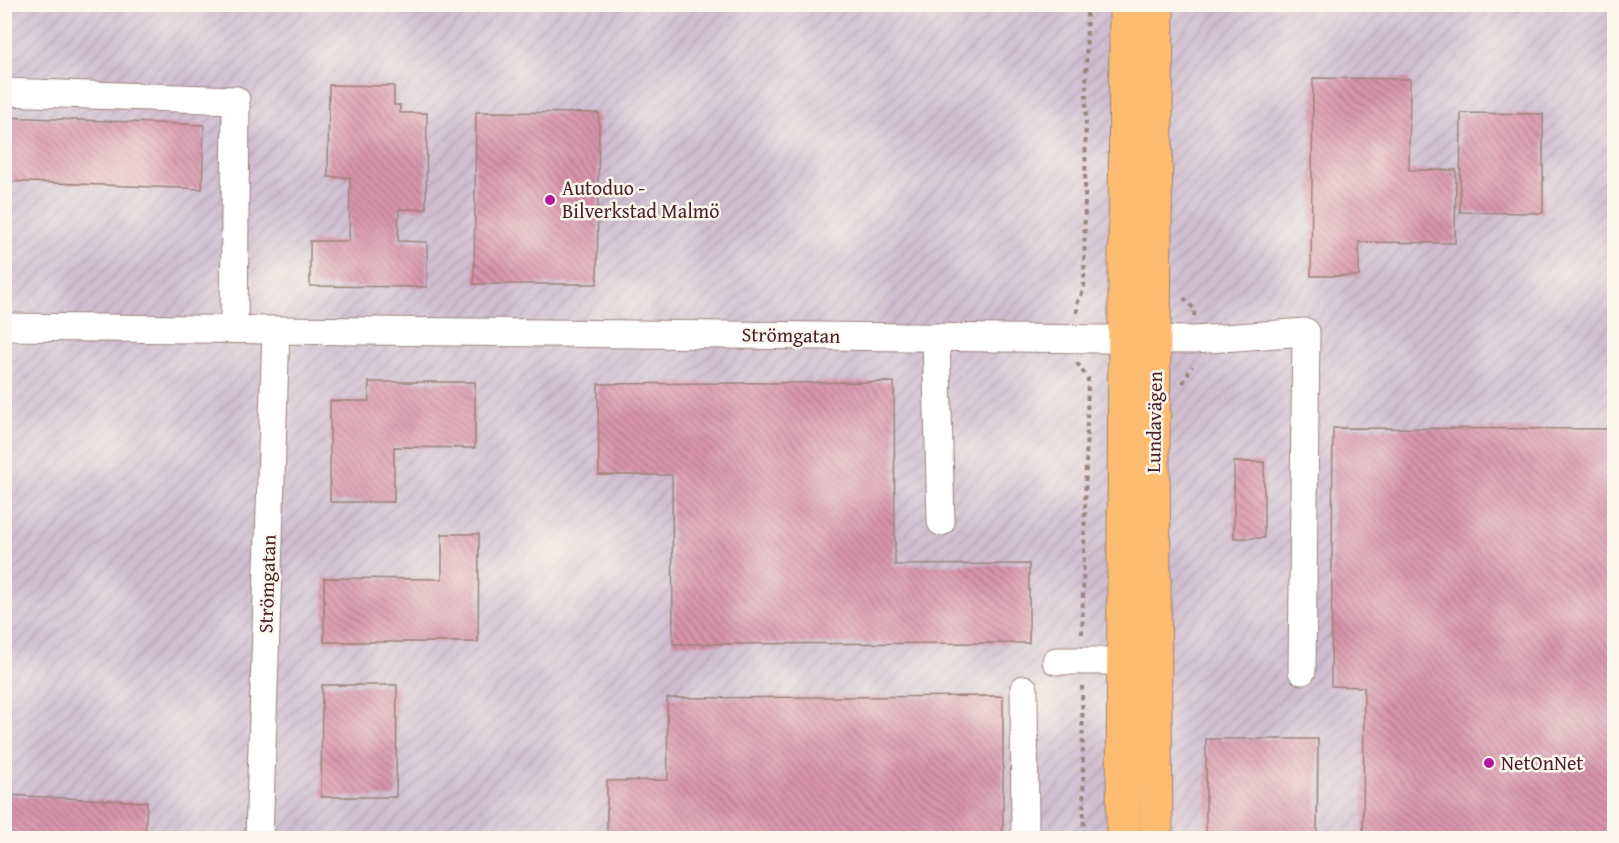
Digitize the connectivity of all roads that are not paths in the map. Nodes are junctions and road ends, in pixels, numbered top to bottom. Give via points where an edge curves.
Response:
1 (1126, 4) edge
2 (1158, 4) edge
3 (4, 92) edge
4 (4, 327) edge
5 (234, 329) junction
6 (276, 330) junction
7 (936, 337) junction
8 (1140, 339) junction
9 (941, 522) dead end
10 (1069, 661) road end
11 (1123, 661) junction
12 (1302, 671) dead end
13 (1024, 689) dead end
14 (259, 838) edge
15 (1025, 838) edge
16 (1123, 838) edge
17 (1156, 838) edge

1 - 8 main road, Lundavägen
2 - 8 main road, Lundavägen
3 - 5 street via 236,100
4 - 5 street, Strömgatan
5 - 6 street, Strömgatan
6 - 7 street, Strömgatan
6 - 14 street, Strömgatan
7 - 8 street, Strömgatan
7 - 9 street
8 - 11 main road, Lundavägen
8 - 12 street, Strömgatan via 1194,340 1306,332
8 - 17 main road, Lundavägen
10 - 11 street
11 - 16 main road, Lundavägen
13 - 15 street

